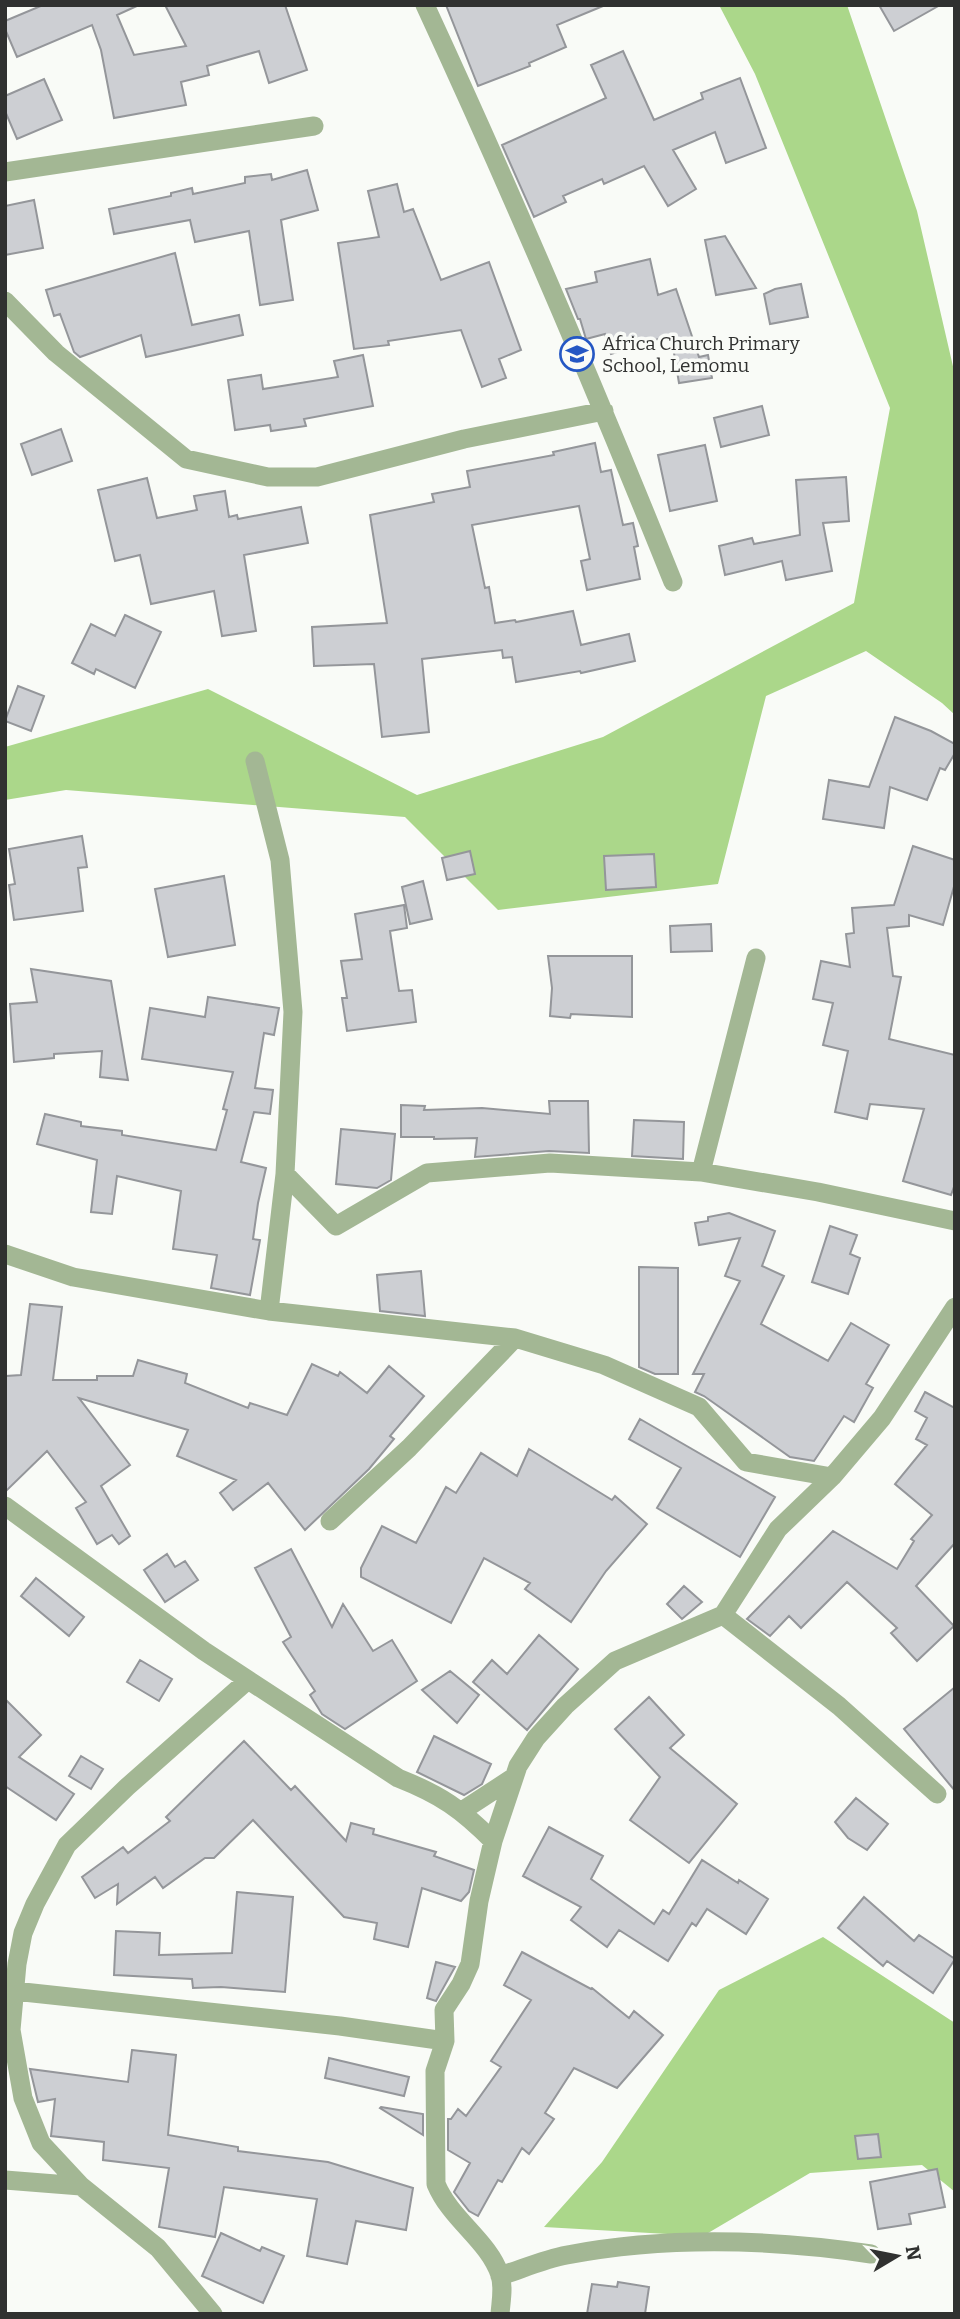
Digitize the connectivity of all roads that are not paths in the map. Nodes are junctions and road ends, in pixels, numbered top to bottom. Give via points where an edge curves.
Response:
1 (425, 5) edge
2 (314, 126) dead end
3 (5, 172) edge
4 (5, 302) edge
5 (604, 411) junction
6 (673, 582) dead end
7 (255, 761) dead end
8 (756, 958) dead end
9 (701, 1172) junction
10 (285, 1174) junction
11 (955, 1221) edge
12 (5, 1254) edge
13 (955, 1307) edge
14 (269, 1311) junction
15 (515, 1338) junction
16 (832, 1477) junction
17 (5, 1506) edge
18 (330, 1521) dead end
19 (723, 1615) junction
20 (247, 1680) junction
21 (514, 1777) junction
22 (937, 1794) dead end
23 (462, 1811) junction
24 (493, 1841) junction
25 (5, 1922) edge
26 (23, 1933) junction
27 (14, 1991) junction
28 (445, 2041) junction
29 (5, 2180) edge
30 (81, 2186) junction
31 (871, 2254) dead end
32 (500, 2276) junction
33 (214, 2314) edge
34 (500, 2314) edge

1 - 5 street
2 - 3 street
4 - 5 street via 55,352 186,458 268,477 317,477 464,439
5 - 6 street
7 - 10 street via 279,860 293,1012
8 - 9 street
9 - 10 street via 550,1163 427,1173 336,1226
9 - 11 street
10 - 14 street
12 - 14 street via 73,1277
13 - 16 street via 882,1418
14 - 15 street
15 - 16 street via 604,1365 699,1407 746,1462
15 - 18 street via 409,1448
16 - 19 street via 778,1529
17 - 20 street
19 - 21 street via 615,1661 536,1738
19 - 22 street via 839,1706
20 - 23 street via 398,1778 432,1791
20 - 26 street via 67,1845
21 - 23 street
21 - 24 street
23 - 24 street
24 - 28 street via 470,1964 444,2010
25 - 26 street
26 - 27 street
27 - 28 street
27 - 30 street via 11,2030 23,2098 41,2143
28 - 32 street via 435,2071 436,2184 443,2200 492,2258
29 - 30 street
30 - 33 street via 158,2248
31 - 32 street via 811,2245 698,2242 564,2255
32 - 34 street

